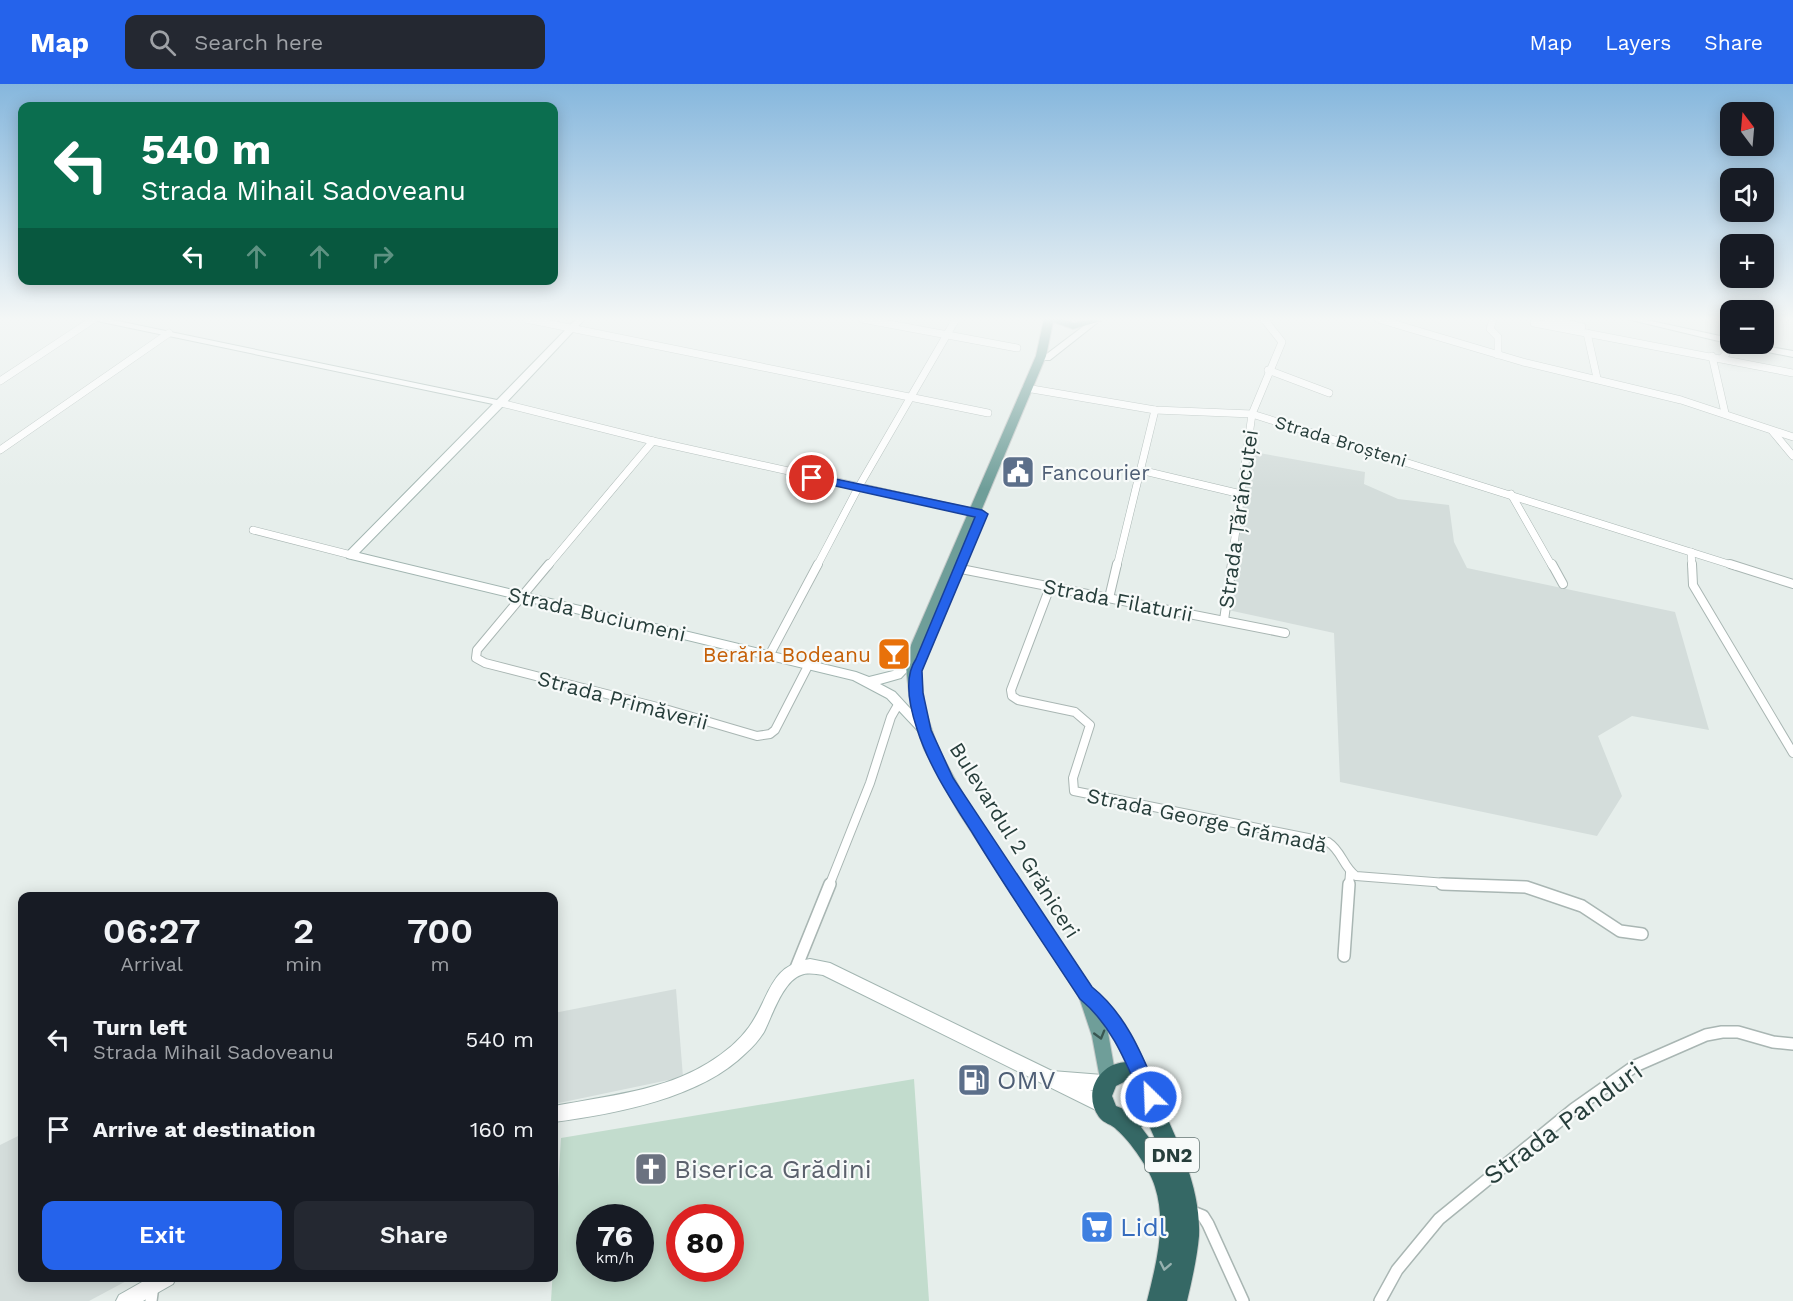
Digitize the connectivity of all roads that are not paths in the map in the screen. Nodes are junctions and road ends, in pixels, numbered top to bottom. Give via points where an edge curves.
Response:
1 (107, 376) edge
2 (372, 376) edge
3 (527, 376) edge
4 (800, 376) edge
5 (924, 376) edge
6 (1035, 376) edge
7 (1266, 376) edge
8 (1283, 376) edge
9 (1588, 376) edge
10 (1717, 376) edge
11 (1597, 378) joint
12 (1029, 388) junction
13 (1329, 393) dead end
14 (910, 399) junction
15 (501, 403) junction
16 (1155, 410) junction
17 (988, 413) dead end
18 (1725, 413) junction
19 (1252, 416) junction
20 (1773, 431) junction
21 (1793, 437) edge
22 (653, 441) junction
23 (0, 450) edge
24 (1793, 456) edge
25 (1140, 470) junction
26 (858, 488) junction
27 (1240, 494) junction
28 (1511, 494) junction
29 (979, 513) junction
30 (253, 530) dead end
31 (1691, 552) junction
32 (351, 555) junction
33 (954, 568) junction
34 (1563, 584) dead end
35 (1793, 584) edge
36 (1050, 587) junction
37 (524, 597) junction
38 (1109, 598) junction
39 (1224, 620) junction
40 (1285, 633) dead end
41 (770, 654) junction
42 (809, 664) junction
43 (914, 664) junction
44 (868, 682) junction
45 (899, 703) junction
46 (924, 730) junction
47 (1793, 753) edge
48 (1350, 873) junction
49 (1642, 934) dead end
50 (1344, 956) dead end
51 (796, 968) junction
52 (1086, 993) junction
53 (1793, 1044) edge
54 (1050, 1078) junction
55 (1142, 1079) junction
56 (1105, 1081) junction
57 (1150, 1104) junction
58 (558, 1113) edge
59 (1114, 1113) junction
60 (1186, 1209) junction
61 (157, 1288) edge
62 (125, 1301) edge
63 (1158, 1301) edge
64 (1176, 1301) edge
65 (1243, 1301) edge
66 (1380, 1301) edge

1 - 23 street
2 - 15 street
3 - 15 street
4 - 14 street
5 - 14 street
6 - 12 main road
7 - 19 street
8 - 13 street
9 - 11 street
10 - 18 street
11 - 18 street
12 - 16 street, Strada Broșteni
12 - 29 main road
14 - 17 street
14 - 26 street
15 - 22 street
15 - 32 street
16 - 19 street, Strada Broșteni
16 - 25 street
18 - 20 street
19 - 27 street, Strada Țărăncuței
19 - 28 street, Strada Broșteni
20 - 21 street
20 - 24 street
22 - 26 street
22 - 37 street
25 - 27 street
25 - 38 street
26 - 29 street
26 - 41 street
27 - 39 street, Strada Țărăncuței
28 - 31 street, Strada Broșteni
28 - 34 street
29 - 33 main road
30 - 32 street, Strada Buciumeni
31 - 35 street, Strada Broșteni
31 - 47 street via 1693,585
32 - 37 street, Strada Buciumeni
33 - 36 street, Strada Filaturii
33 - 43 main road via 922,661
36 - 38 street, Strada Filaturii
36 - 48 street, Strada George Grămadă via 1011,690 1018,699 1075,712 1090,724 1072,785 1074,791 1328,842 1341,851
37 - 41 street, Strada Buciumeni
37 - 42 street, Strada Primăverii via 477,650 479,662 756,736 775,730
38 - 39 street, Strada Filaturii
39 - 40 street, Strada Filaturii
41 - 42 street, Strada Buciumeni
42 - 44 street, Strada Buciumeni
43 - 44 street via 897,675
43 - 46 main road, Bulevardul 2 Grăniceri / DN2
44 - 45 street, Strada Buciumeni
45 - 46 street, Strada Buciumeni
45 - 51 street
46 - 52 main road, Bulevardul 2 Grăniceri / DN2 via 964,809
48 - 49 street, Strada George Grămadă via 1440,884 1526,887 1582,906 1620,931
48 - 50 street
51 - 54 street via 825,968
51 - 58 street via 784,977 746,1044 710,1073 682,1087
52 - 55 main road, Bulevardul 2 Grăniceri / DN2 via 1113,1021
52 -> 56 main road, Bulevardul 2 Grăniceri / DN2 via 1101,1036
53 - 66 street, Strada Panduri via 1722,1032 1706,1035 1635,1066 1574,1109 1439,1219 1397,1270
54 - 56 street
54 - 59 street
55 - 56 highway via 1123,1071
55 - 57 highway, DN2 via 1149,1090
56 - 59 highway, DN2 via 1102,1099
57 - 59 highway, DN2 via 1140,1118
57 - 60 highway, DN2 via 1180,1175
59 -> 63 highway, DN2 via 1152,1159 1168,1190 1172,1218
60 - 64 highway, DN2 via 1188,1229
60 - 65 street via 1203,1216 1208,1224
61 - 62 street

